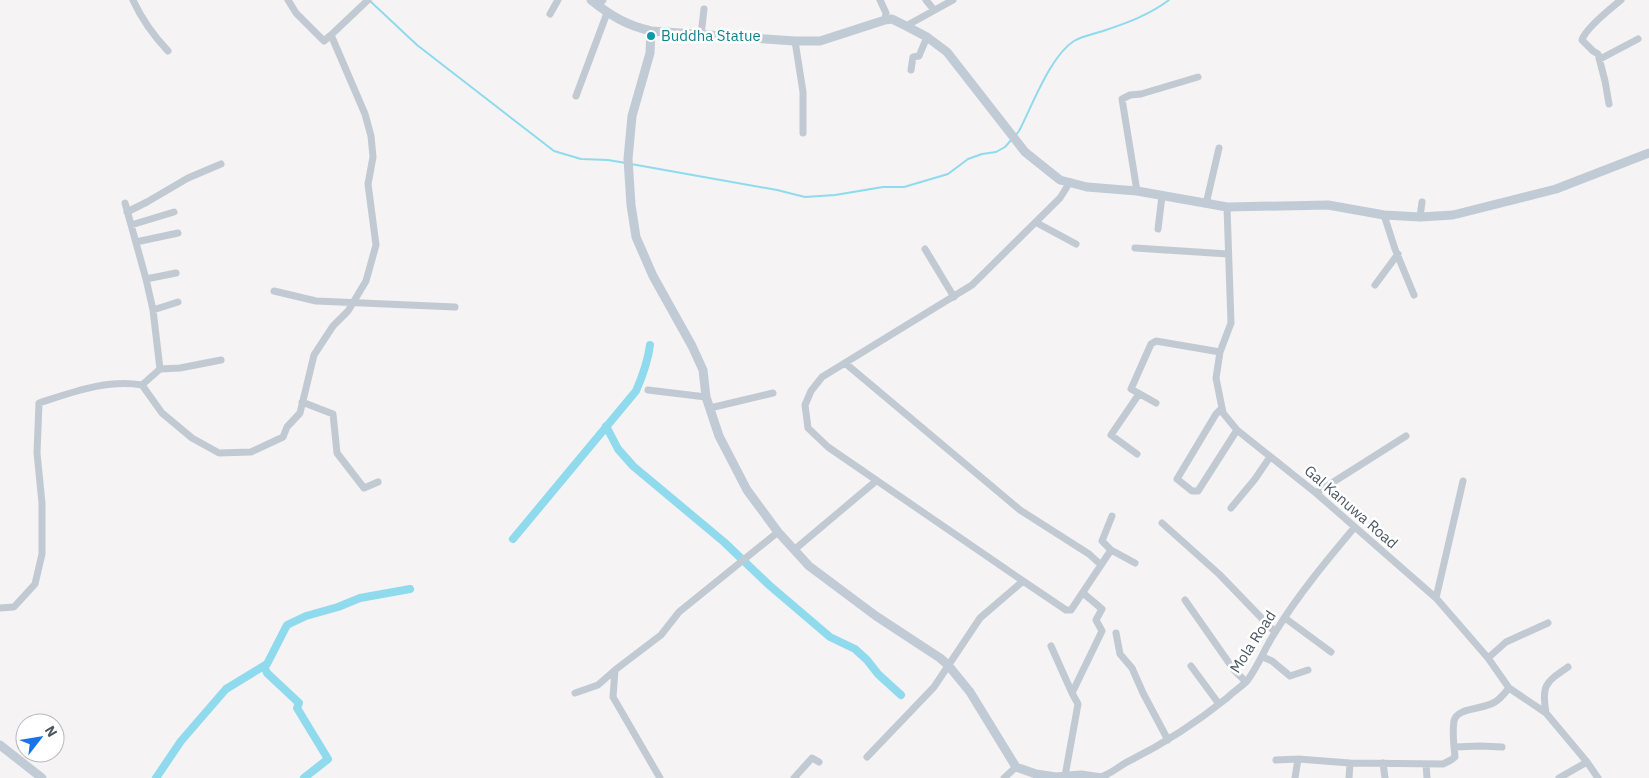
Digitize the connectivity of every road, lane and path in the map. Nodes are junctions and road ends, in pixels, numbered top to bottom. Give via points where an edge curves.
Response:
1 (134, 0) edge
2 (288, 0) edge
3 (558, 0) edge
4 (591, 0) edge
5 (880, 0) edge
6 (926, 0) edge
7 (953, 0) edge
8 (1621, 0) edge
9 (367, 1) edge
10 (601, 3) edge
11 (704, 9) dead end
12 (934, 10) junction
13 (607, 13) junction
14 (550, 14) dead end
15 (885, 20) junction
16 (906, 26) junction
17 (651, 31) junction
18 (701, 34) junction
19 (331, 35) junction
20 (927, 37) junction
21 (1638, 39) dead end
22 (795, 41) junction
23 (168, 51) dead end
24 (1600, 59) junction
25 (911, 70) dead end
26 (1198, 77) dead end
27 (576, 96) dead end
28 (1609, 104) dead end
29 (803, 133) dead end
30 (1219, 148) dead end
31 (1649, 153) edge
32 (221, 164) dead end
33 (1070, 182) junction
34 (1137, 191) junction
35 (1162, 196) junction
36 (1422, 202) dead end
37 (125, 203) dead end
38 (1206, 204) junction
39 (1227, 207) junction
40 (128, 212) junction
41 (174, 212) dead end
42 (1384, 215) junction
43 (1420, 217) junction
44 (1037, 223) junction
45 (131, 225) junction
46 (1158, 229) dead end
47 (178, 233) dead end
48 (136, 242) junction
49 (1076, 244) dead end
50 (1135, 248) dead end
51 (925, 249) dead end
52 (1228, 254) junction
53 (1398, 254) junction
54 (176, 273) dead end
55 (146, 279) junction
56 (1375, 285) dead end
57 (274, 291) dead end
58 (1414, 295) dead end
59 (954, 297) junction
60 (178, 302) dead end
61 (352, 303) junction
62 (455, 307) dead end
63 (153, 310) junction
64 (1220, 352) junction
65 (220, 360) dead end
66 (845, 363) junction
67 (160, 369) junction
68 (142, 385) junction
69 (648, 390) dead end
70 (773, 393) dead end
71 (1139, 394) junction
72 (706, 396) junction
73 (302, 402) junction
74 (1156, 403) dead end
75 (710, 408) junction
76 (1222, 408) junction
77 (1237, 430) junction
78 (1406, 436) dead end
79 (1137, 454) dead end
80 (1270, 457) junction
81 (876, 481) junction
82 (1464, 481) dead end
83 (378, 482) dead end
84 (1316, 493) junction
85 (1231, 508) dead end
86 (1112, 516) dead end
87 (1162, 523) dead end
88 (1354, 528) junction
89 (778, 532) junction
90 (794, 550) junction
91 (1111, 550) junction
92 (1135, 563) dead end
93 (1101, 565) junction
94 (1023, 581) junction
95 (1082, 593) junction
96 (1436, 598) junction
97 (1185, 600) dead end
98 (0, 608) edge
99 (1285, 618) junction
100 (1548, 623) dead end
101 (1275, 632) junction
102 (1116, 633) dead end
103 (1051, 646) dead end
104 (1331, 652) dead end
105 (1263, 657) junction
106 (1488, 658) junction
107 (948, 665) junction
108 (1191, 666) dead end
109 (1568, 667) dead end
110 (615, 670) junction
111 (1308, 670) dead end
112 (1246, 682) junction
113 (1509, 688) junction
114 (576, 693) dead end
115 (1072, 693) junction
116 (1219, 704) junction
117 (1546, 713) junction
118 (1168, 740) junction
119 (0, 745) edge
120 (1454, 747) junction
121 (1502, 747) dead end
122 (866, 757) dead end
123 (1298, 759) junction
124 (1276, 760) dead end
125 (819, 762) dead end
126 (1587, 762) junction
127 (1350, 763) junction
128 (1383, 763) junction
129 (1426, 764) junction
130 (1016, 767) junction
131 (1065, 776) junction
132 (42, 778) edge
133 (660, 778) edge
134 (794, 778) edge
135 (1004, 778) edge
136 (1102, 778) edge
137 (1295, 778) edge
138 (1350, 778) edge
139 (1385, 778) edge
140 (1427, 778) edge
141 (1560, 778) edge
142 (1598, 778) edge

1 - 23 street via 141,18
2 - 19 street via 296,14 324,41
3 - 14 street
4 - 10 street
5 - 15 street via 886,13
6 - 12 street
7 - 12 street
8 - 24 street via 1583,36 1582,40
9 - 19 street
10 - 13 street
11 - 18 street
12 - 16 street
13 - 17 street via 626,24
13 - 27 street
15 - 16 street via 892,19
15 - 22 street via 820,41
16 - 20 street
17 - 18 street
17 - 72 street via 650,53 632,116 628,159 636,237 703,370
18 - 22 street
19 - 61 street via 365,114 373,157 368,184 376,245 366,282
20 - 25 street via 919,56 914,57
20 - 33 street via 948,52 1025,152 1060,180
21 - 24 street
22 - 29 street via 803,92
24 - 28 street
26 - 34 street via 1122,99
30 - 38 street
31 - 43 street via 1556,188 1453,215
32 - 40 street via 188,178
33 - 34 street via 1087,187
33 - 44 street
34 - 35 street
35 - 38 street
35 - 46 street
36 - 43 street
37 - 40 street
38 - 39 street
39 - 42 street via 1328,205
39 - 52 street, Gal Kanuwa Road
40 - 45 street
41 - 45 street
42 - 43 street
42 - 53 street
44 - 49 street
44 - 59 street via 972,285
45 - 48 street
47 - 48 street
48 - 55 street
50 - 52 street
51 - 59 street
52 - 64 street, Gal Kanuwa Road via 1231,323
53 - 56 street
53 - 58 street
54 - 55 street
55 - 63 street
57 - 61 street via 316,300
59 - 66 street
60 - 63 street
61 - 62 street
61 - 73 street via 314,354
63 - 67 street
64 - 71 street via 1156,341 1151,344 1131,389
64 - 76 street, Gal Kanuwa Road via 1216,378
65 - 67 street
66 - 81 street via 822,377 811,391 805,405 808,428 828,447
66 - 93 street via 1020,510
67 - 68 street
68 - 73 street via 162,413 192,438 219,453 251,452 283,437 287,427 300,413
68 - 98 street via 124,382 88,388 39,403 37,453 42,503 42,554 35,584 14,608
69 - 72 street
70 - 75 street
71 - 74 street
71 - 79 street via 1111,435
72 - 75 street
73 - 83 street via 333,414 337,453 364,488
75 - 89 street via 719,436 747,490
76 - 77 street, Gal Kanuwa Road
76 - 77 street via 1176,479 1192,491 1198,491
77 - 80 street, Gal Kanuwa Road
78 - 84 street
80 - 84 street, Gal Kanuwa Road
80 - 85 street
81 - 90 street
81 - 94 street
82 - 96 street
84 - 88 street, Gal Kanuwa Road
86 - 91 street via 1102,541
87 - 101 street
88 - 96 street, Gal Kanuwa Road
88 - 99 street, Mola Road
89 - 90 street
89 - 110 street via 679,612 662,635
90 - 107 street via 809,566
91 - 92 street
91 - 93 street
93 - 95 street
94 - 95 street via 1066,610 1071,610
94 - 107 street via 980,618
95 - 115 street via 1102,609 1096,620 1102,631
96 - 106 street, Gal Kanuwa Road
97 - 112 street
99 - 101 street, Mola Road
99 - 104 street
100 - 106 street via 1506,642
101 - 105 street, Mola Road
102 - 118 street via 1120,654 1132,668
103 - 115 street
105 - 111 street via 1290,676
105 - 112 street, Mola Road
106 - 113 street, Gal Kanuwa Road
107 - 122 street via 934,687
107 - 130 street via 970,692
108 - 116 street
109 - 117 street via 1549,680 1543,696
110 - 114 street via 598,685
110 - 133 street via 613,697
112 - 116 street, Mola Road
113 - 117 street, Gal Kanuwa Road
113 - 120 street via 1495,702 1457,714
115 - 131 street via 1078,704
116 - 118 street, Mola Road
117 - 126 street, Gal Kanuwa Road
118 - 136 street, Mola Road
119 - 132 street
120 - 121 street
120 - 129 street via 1455,757 1451,760 1443,764
123 - 124 street
123 - 127 street
123 - 137 street
125 - 134 street via 812,758
126 - 141 street
126 - 142 street, Gal Kanuwa Road
127 - 128 street
127 - 138 street
128 - 129 street
128 - 139 street
129 - 140 street
130 - 131 street via 1036,774
130 - 135 street
131 - 136 street

